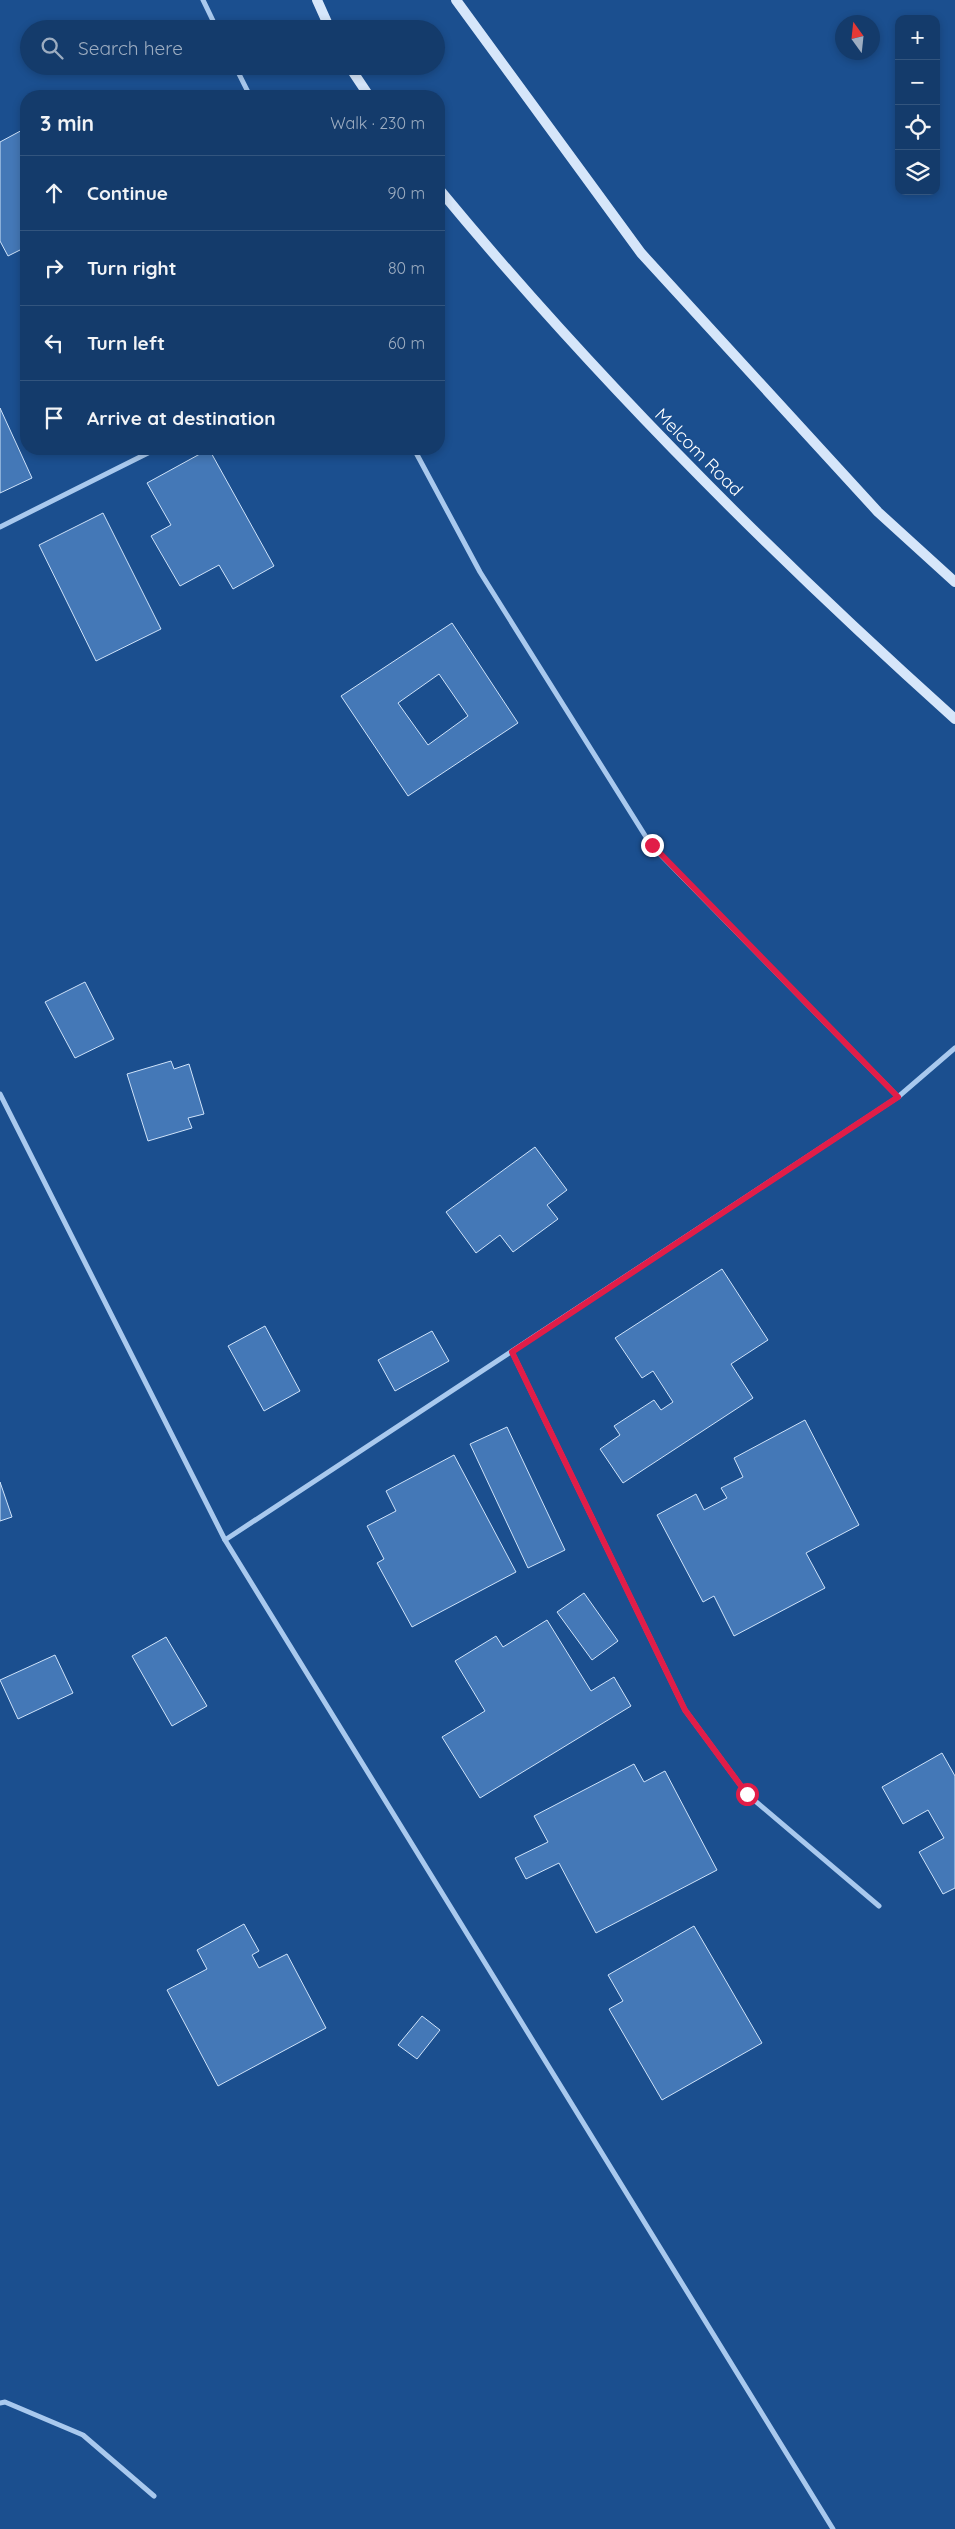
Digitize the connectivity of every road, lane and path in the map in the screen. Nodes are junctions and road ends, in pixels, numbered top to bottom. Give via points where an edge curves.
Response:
1 (203, 0) edge
2 (317, 0) edge
3 (456, 0) edge
4 (213, 20) edge
5 (326, 20) edge
6 (240, 75) edge
7 (355, 75) edge
8 (247, 90) edge
9 (366, 90) edge
10 (445, 196) edge
11 (144, 455) edge
12 (417, 455) edge
13 (0, 527) edge
14 (955, 582) edge
15 (955, 719) edge
16 (955, 1048) edge
17 (0, 1094) edge
18 (898, 1097) junction
19 (512, 1352) junction
20 (225, 1540) junction
21 (878, 1906) dead end
22 (0, 2403) edge
23 (154, 2496) dead end
24 (833, 2529) edge

1 - 4 street
2 - 5 main road
3 - 14 main road via 641,253 878,512
6 - 8 street
7 - 9 main road
10 - 15 main road, Melcom Road via 514,280 630,407 853,628
11 - 13 street
12 - 18 street via 480,572 652,845
16 - 18 street
17 - 20 street
18 - 19 street
19 - 20 street
19 - 21 street via 685,1710 747,1794
20 - 24 street
22 - 23 street via 5,2402 84,2434

